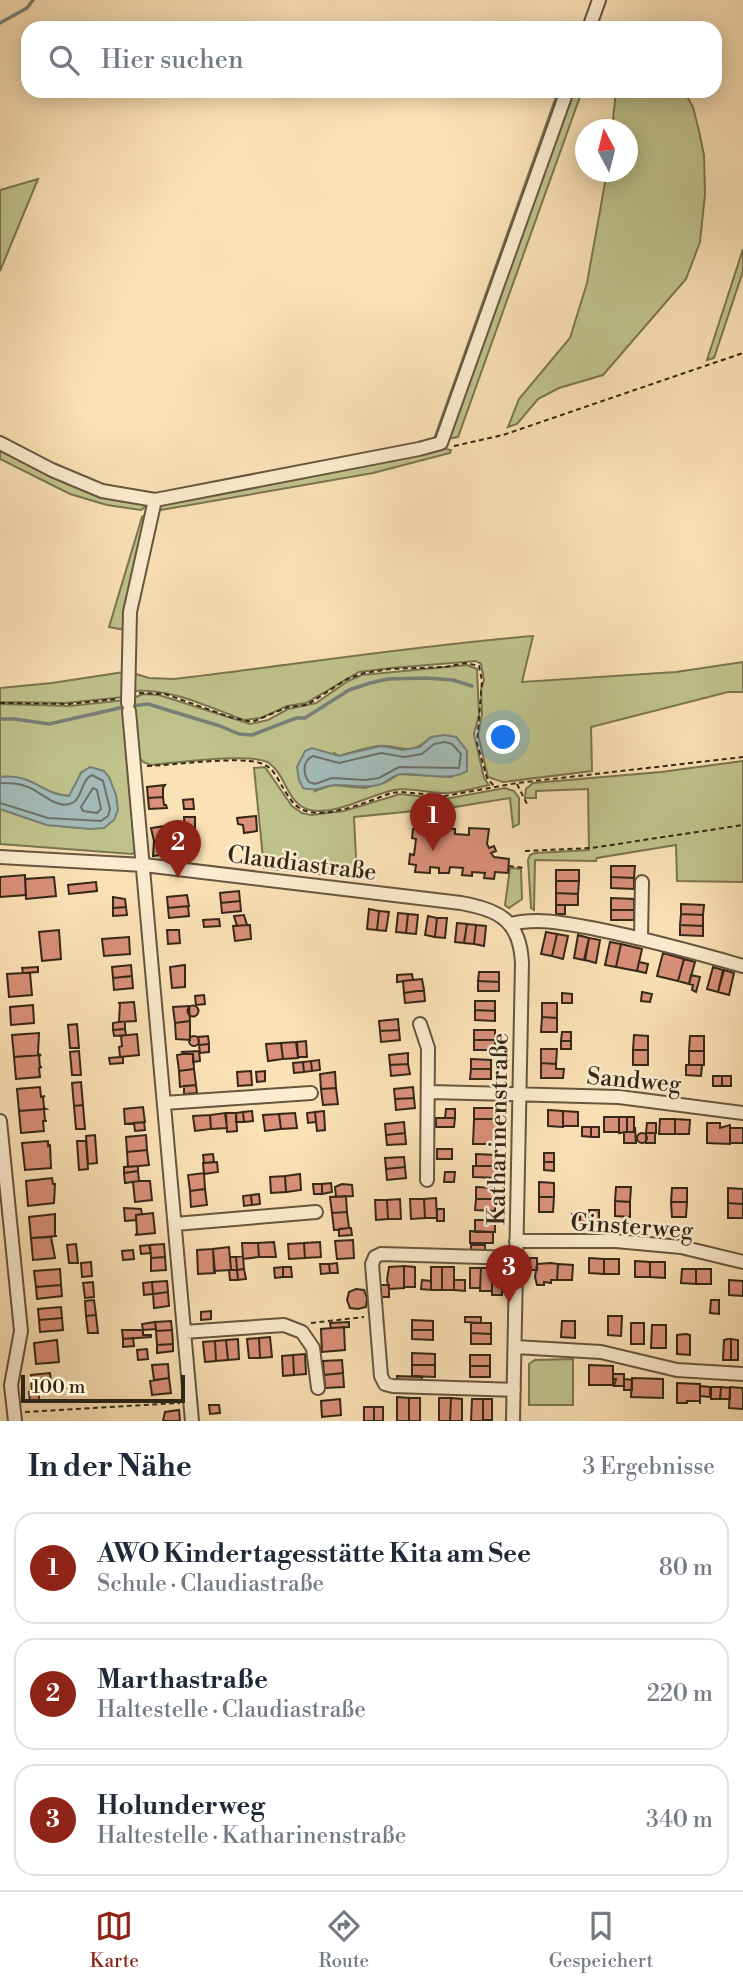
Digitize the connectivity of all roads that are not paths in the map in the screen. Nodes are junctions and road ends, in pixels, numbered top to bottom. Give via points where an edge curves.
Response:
1 (599, 0) edge
2 (592, 21) edge
3 (564, 98) edge
4 (0, 443) edge
5 (155, 500) junction
6 (0, 857) edge
7 (144, 865) junction
8 (642, 883) dead end
9 (511, 923) junction
10 (641, 938) junction
11 (743, 966) edge
12 (420, 1024) dead end
13 (430, 1092) junction
14 (311, 1093) dead end
15 (520, 1093) junction
16 (164, 1102) junction
17 (743, 1113) edge
18 (0, 1121) edge
19 (427, 1180) dead end
20 (316, 1212) dead end
21 (175, 1224) junction
22 (516, 1241) junction
23 (515, 1258) junction
24 (743, 1262) edge
25 (184, 1332) junction
26 (515, 1348) junction
27 (743, 1374) edge
28 (6, 1384) edge
29 (318, 1388) dead end
30 (514, 1390) junction
31 (14, 1417) edge
32 (192, 1421) edge
33 (513, 1421) edge

1 - 2 street
3 - 5 street via 440,443
4 - 5 street via 102,491
5 - 7 street via 130,611 128,704
6 - 7 street, Claudiastraße
7 - 9 street, Claudiastraße via 461,903 483,907
7 - 16 street
8 - 10 street
9 - 10 street via 538,920
9 - 15 street, Katharinenstraße via 521,948
10 - 11 street
12 - 13 street via 428,1048
13 - 15 street, Sandweg
13 - 19 street
14 - 16 street
15 - 17 street, Sandweg via 619,1097
15 - 22 street, Katharinenstraße
16 - 21 street
18 - 28 street via 21,1331
20 - 21 street
21 - 25 street
22 - 23 street, Katharinenstraße
22 - 24 street, Ginsterweg via 616,1241 681,1247
23 - 26 street, Katharinenstraße
23 - 30 street via 381,1254 372,1264 385,1384
25 - 29 street via 284,1325 302,1332 313,1348
25 - 32 street
26 - 27 street via 601,1352 677,1370
26 - 30 street, Katharinenstraße
28 - 31 street
30 - 33 street, Katharinenstraße

